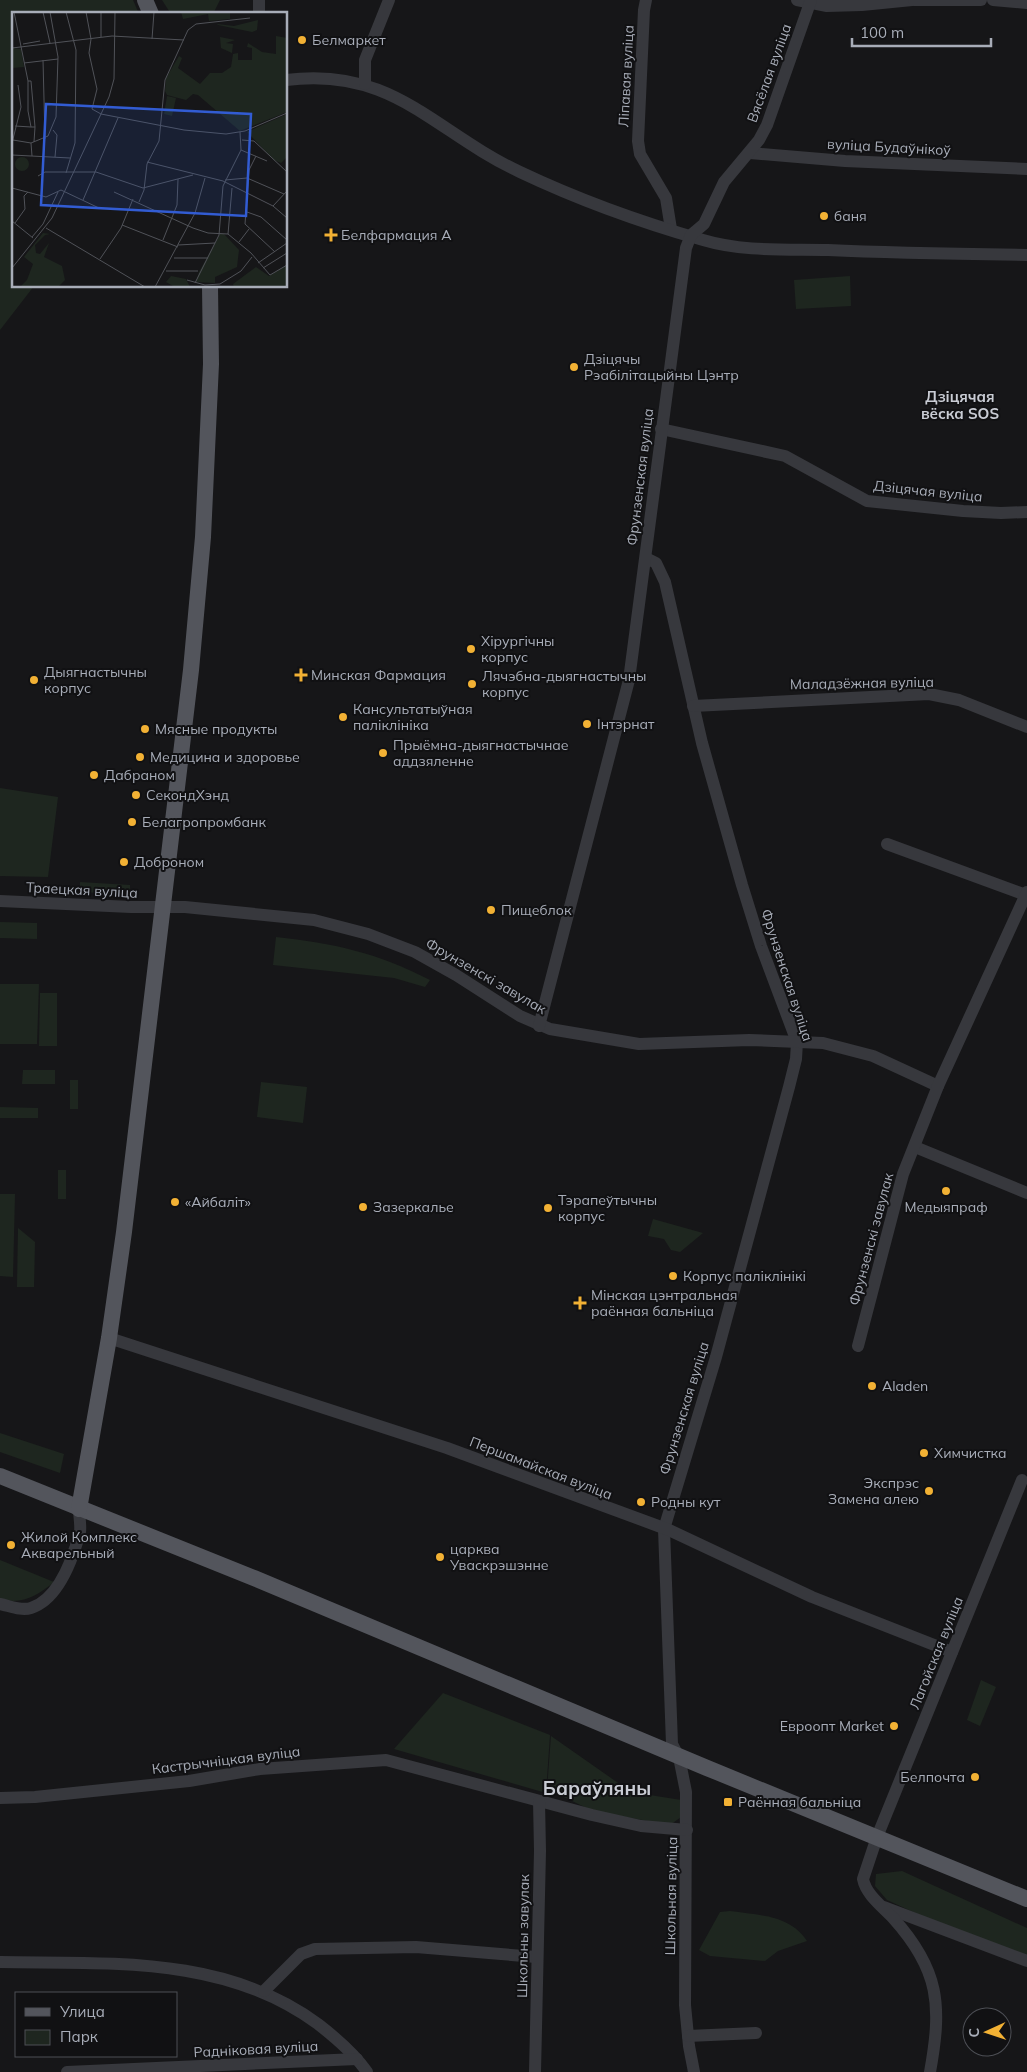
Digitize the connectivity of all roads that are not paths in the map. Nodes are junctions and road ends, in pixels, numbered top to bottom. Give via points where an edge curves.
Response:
1 (145, 0) edge
2 (389, 0) edge
3 (646, 0) edge
4 (797, 0) edge
5 (913, 0) edge
6 (982, 0) edge
7 (993, 0) edge
8 (811, 1) edge
9 (1027, 3) edge
10 (150, 12) edge
11 (288, 80) edge
12 (365, 84) junction
13 (750, 152) junction
14 (1027, 169) edge
15 (671, 229) junction
16 (691, 235) junction
17 (1027, 255) edge
18 (210, 288) edge
19 (660, 429) junction
20 (1027, 512) edge
21 (646, 558) junction
22 (693, 706) junction
23 (1027, 727) edge
24 (887, 844) dead end
25 (1026, 893) edge
26 (0, 901) edge
27 (164, 908) junction
28 (539, 1026) junction
29 (797, 1042) junction
30 (938, 1086) junction
31 (915, 1147) junction
32 (1027, 1192) edge
33 (110, 1338) junction
34 (858, 1346) dead end
35 (0, 1476) edge
36 (1022, 1480) dead end
37 (79, 1509) junction
38 (664, 1529) junction
39 (0, 1604) edge
40 (952, 1652) junction
41 (679, 1757) junction
42 (0, 1798) edge
43 (539, 1801) junction
44 (687, 1830) junction
45 (877, 1837) junction
46 (1027, 1898) edge
47 (881, 1906) junction
48 (536, 1957) junction
49 (1027, 1961) edge
50 (0, 1962) edge
51 (264, 1991) junction
52 (756, 2033) dead end
53 (688, 2036) junction
54 (357, 2059) junction
55 (68, 2072) edge
56 (367, 2072) edge
57 (536, 2072) edge
58 (694, 2072) edge
59 (930, 2072) edge

1 - 10 main road
2 - 12 street via 365,60
3 - 15 street, Ліпавая вуліца via 638,102 640,154 666,198
4 - 8 street
5 - 6 street
5 - 8 street via 827,6
7 - 9 street
8 - 13 street, Вясёлая вуліца via 767,125
11 - 12 street via 328,79
12 - 15 street via 412,104 440,125 518,171 576,198
13 - 14 street, вуліца Будаўнікоў via 846,161
13 - 16 street, Вясёлая вуліца via 724,182 704,224
15 - 16 street
16 - 17 street via 711,242 768,249
16 - 19 street, Фрунзенская вуліца via 684,260
18 - 27 main road via 211,364 203,537
19 - 20 street, Дзіцячая вуліца via 785,456 867,501 963,511
19 - 21 street, Фрунзенская вуліца
21 - 22 street, Фрунзенская вуліца via 656,563 665,582
21 - 28 street via 629,680
22 - 23 street, Маладзёжная вуліца via 929,694 959,700
22 - 29 street, Фрунзенская вуліца via 747,903
24 - 25 street
25 - 30 street, Фрунзенскі завулак
26 - 27 street, Траецкая вуліца
27 - 28 street, Фрунзенскі завулак via 186,907 314,920 368,934 415,952
27 - 33 main road
28 - 29 street, Фрунзенскі завулак via 639,1044 749,1040
29 - 30 street, Фрунзенскі завулак via 823,1043 873,1056
29 - 38 street, Фрунзенская вуліца via 792,1078
30 - 31 street, Фрунзенскі завулак
31 - 32 street
31 - 34 street, Фрунзенскі завулак via 893,1207
33 - 37 main road
33 - 38 street, Першамайская вуліца via 447,1448
35 - 37 main road
36 - 40 street, Лагойская вуліца
37 - 39 street via 80,1530 70,1560 52,1594 29,1608
37 - 41 main road
38 - 40 street, Першамайская вуліца via 812,1597
38 - 41 street, Фрунзенская вуліца via 672,1744
40 - 45 street, Лагойская вуліца
41 - 44 street, Школьная вуліца via 686,1792
41 - 45 main road
42 - 43 street, Кастрычніцкая вуліца via 189,1781 260,1769 386,1760
43 - 44 street, Кастрычніцкая вуліца via 641,1826
43 - 48 street, Школьны завулак
44 - 53 street, Школьная вуліца via 684,1931
45 - 46 main road
45 - 47 street via 863,1879
47 - 49 street
47 - 59 street via 907,1935 933,1983 938,2019
48 - 51 street via 416,1947 315,1949 301,1954
48 - 57 street, Школьны завулак
50 - 51 street via 175,1969 230,1979
51 - 54 street via 306,2015
52 - 53 street
53 - 58 street, Школьная вуліца
54 - 55 street, Радніковая вуліца
54 - 56 street

